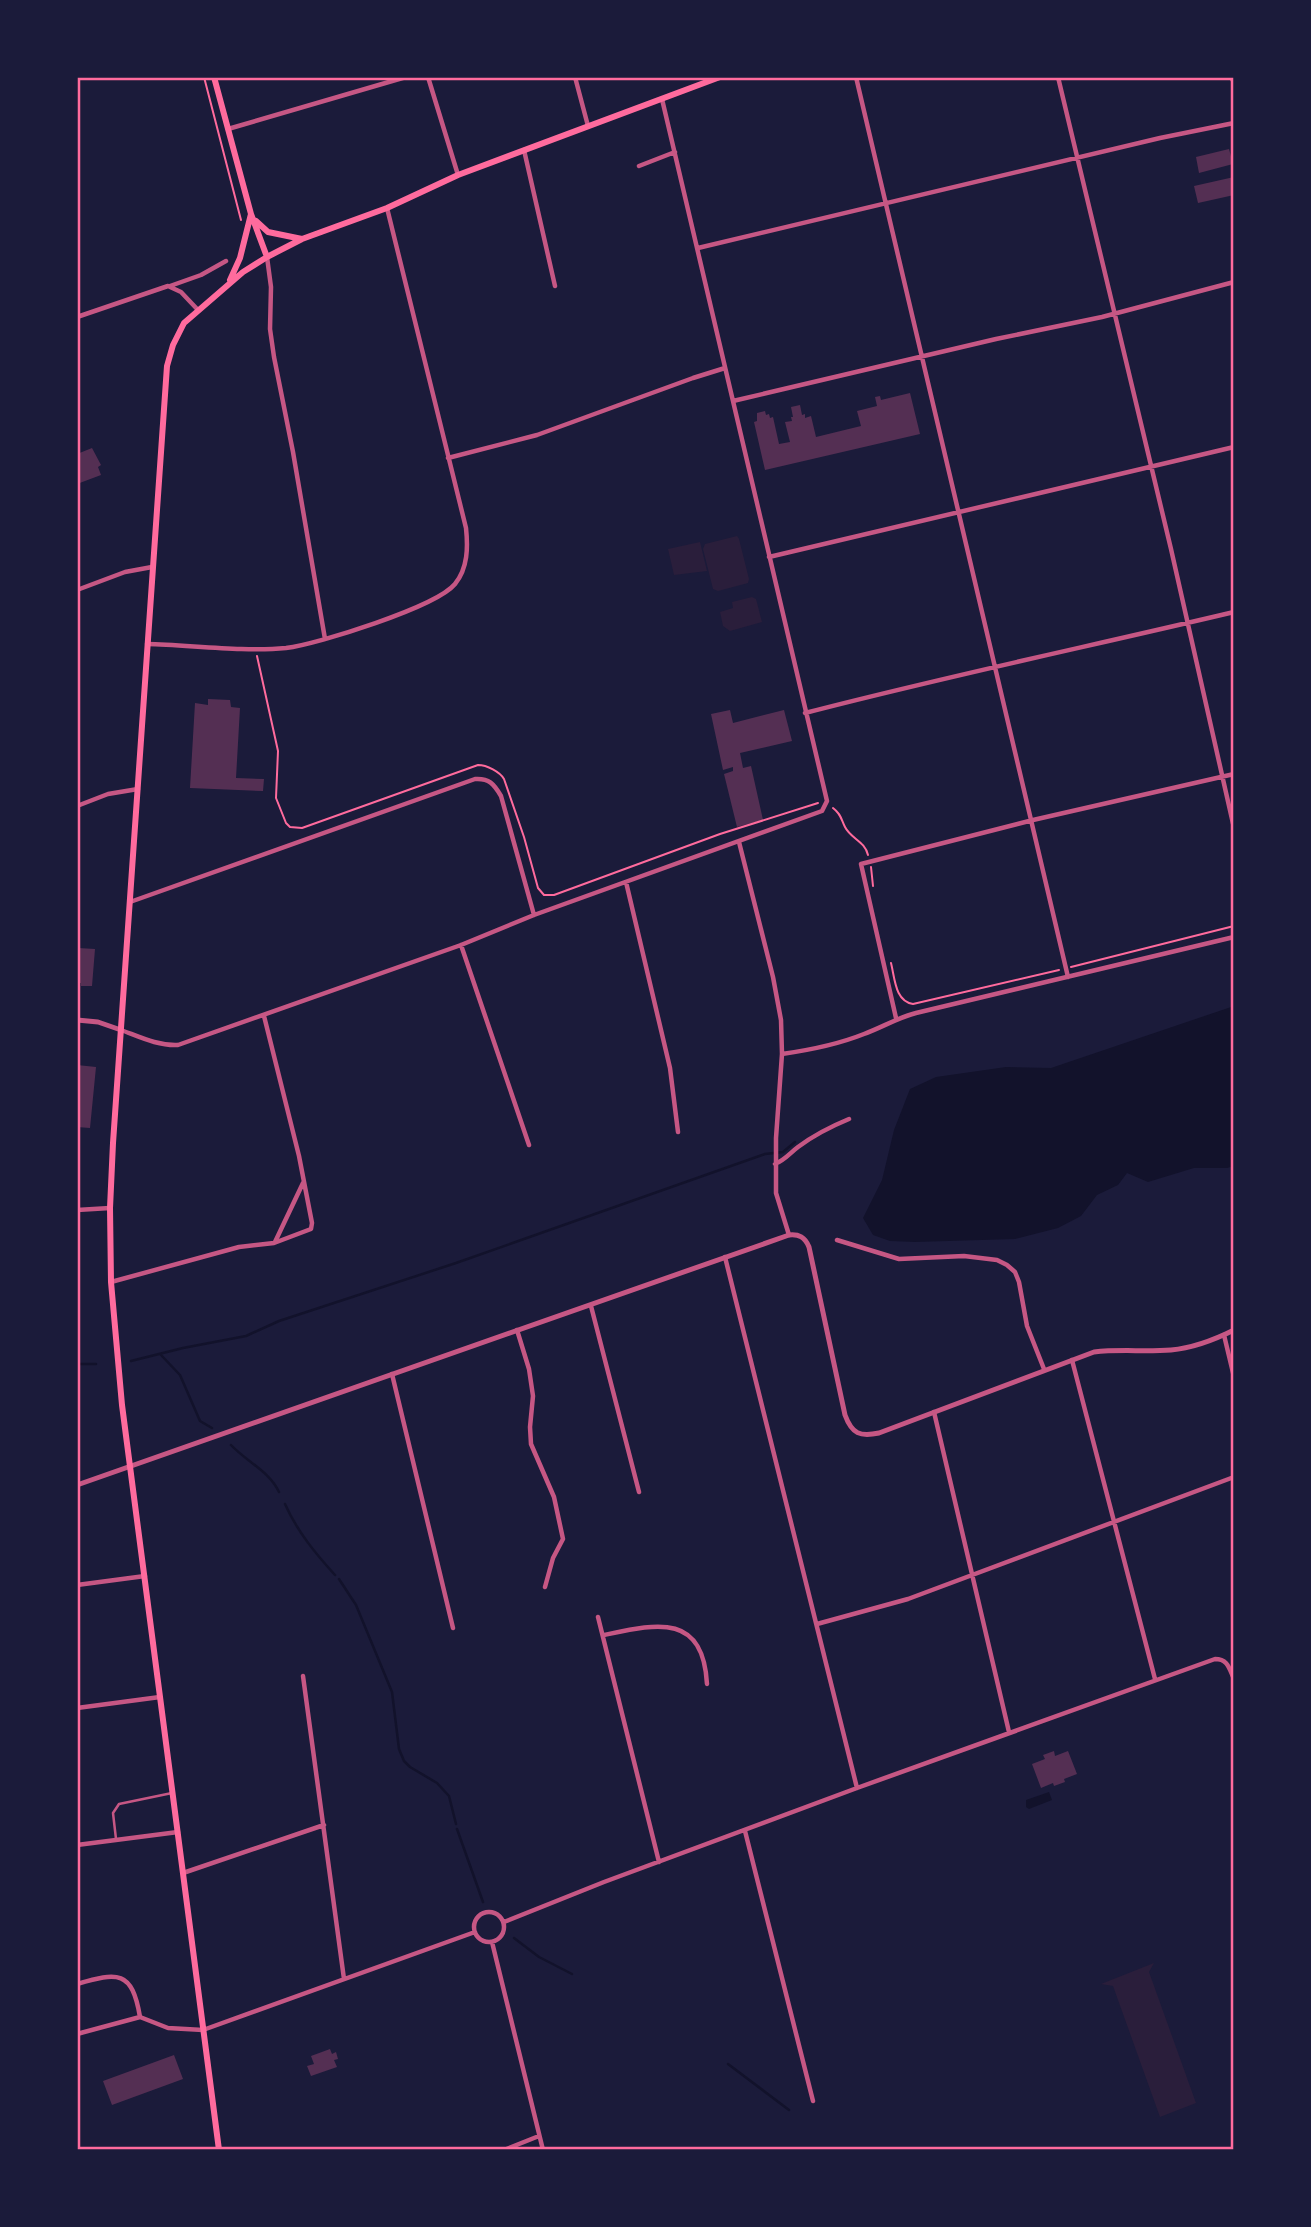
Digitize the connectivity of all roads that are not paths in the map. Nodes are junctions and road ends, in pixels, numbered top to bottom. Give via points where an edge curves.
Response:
1 (214, 77) edge
2 (406, 77) edge
3 (428, 77) edge
4 (575, 77) edge
5 (720, 77) edge
6 (856, 77) edge
7 (1058, 77) edge
8 (662, 99) junction
9 (1234, 123) edge
10 (588, 126) junction
11 (228, 129) junction
12 (524, 150) junction
13 (675, 152) junction
14 (1079, 157) junction
15 (639, 166) dead end
16 (458, 174) junction
17 (887, 203) junction
18 (387, 208) junction
19 (251, 214) junction
20 (302, 239) junction
21 (698, 248) junction
22 (267, 257) junction
23 (226, 261) dead end
24 (1234, 282) edge
25 (228, 285) junction
26 (168, 286) junction
27 (555, 286) dead end
28 (198, 310) junction
29 (1115, 313) junction
30 (77, 317) edge
31 (923, 355) junction
32 (725, 368) junction
33 (733, 401) junction
34 (1234, 447) edge
35 (448, 458) junction
36 (1151, 467) junction
37 (958, 510) junction
38 (769, 556) junction
39 (152, 567) junction
40 (77, 590) edge
41 (1234, 612) edge
42 (1187, 623) junction
43 (326, 639) junction
44 (147, 644) junction
45 (996, 668) junction
46 (805, 713) junction
47 (1234, 775) edge
48 (1222, 778) junction
49 (138, 789) junction
50 (77, 806) edge
51 (1033, 820) junction
52 (1234, 828) edge
53 (739, 842) junction
54 (626, 882) junction
55 (130, 902) junction
56 (534, 915) junction
57 (1234, 937) edge
58 (461, 945) junction
59 (1068, 977) junction
60 (264, 1016) junction
61 (896, 1018) junction
62 (77, 1020) edge
63 (121, 1030) junction
64 (782, 1054) junction
65 (849, 1119) dead end
66 (678, 1132) dead end
67 (529, 1145) dead end
68 (775, 1164) junction
69 (303, 1183) junction
70 (110, 1208) junction
71 (77, 1210) edge
72 (789, 1235) junction
73 (837, 1240) dead end
74 (274, 1242) junction
75 (725, 1256) junction
76 (111, 1282) junction
77 (591, 1306) junction
78 (517, 1330) junction
79 (1234, 1330) edge
80 (1224, 1335) junction
81 (1072, 1359) junction
82 (1044, 1369) junction
83 (392, 1374) junction
84 (1234, 1377) edge
85 (933, 1411) junction
86 (131, 1466) junction
87 (1234, 1477) edge
88 (77, 1485) edge
89 (639, 1492) dead end
90 (1114, 1522) junction
91 (145, 1576) junction
92 (971, 1576) junction
93 (77, 1585) edge
94 (545, 1587) dead end
95 (598, 1617) dead end
96 (817, 1624) junction
97 (453, 1628) dead end
98 (604, 1635) junction
99 (303, 1676) dead end
100 (1155, 1679) junction
101 (1234, 1679) edge
102 (707, 1684) dead end
103 (160, 1698) junction
104 (77, 1707) edge
105 (1009, 1732) junction
106 (857, 1788) junction
107 (172, 1793) junction
108 (324, 1825) junction
109 (745, 1831) junction
110 (178, 1832) junction
111 (116, 1839) junction
112 (77, 1845) edge
113 (659, 1862) junction
114 (183, 1873) junction
115 (504, 1922) junction
116 (475, 1932) junction
117 (492, 1942) junction
118 (344, 1979) junction
119 (77, 1984) edge
120 (140, 2017) junction
121 (204, 2030) junction
122 (77, 2034) edge
123 (813, 2101) dead end
124 (539, 2136) junction
125 (219, 2150) edge
126 (504, 2150) edge
127 (543, 2150) edge

1 - 11 main road
2 - 11 street
3 - 16 street
4 - 10 street
5 - 8 main road
6 - 17 street
7 - 14 street
8 - 10 main road
8 - 13 street
9 - 14 street
10 - 12 main road
11 - 19 main road
12 - 16 main road
12 - 27 street
13 - 15 street
13 - 21 street
14 - 17 street
14 - 29 street
16 - 18 main road
17 - 21 street
17 - 31 street
18 - 20 main road
18 - 35 street
19 - 20 main road via 268,232
19 - 22 main road
19 - 25 main road
20 - 22 main road
21 - 32 street
22 - 25 main road
22 - 43 street via 274,356
23 - 26 street
24 - 29 street
25 - 28 main road
26 - 28 street
26 - 30 street
28 - 39 main road via 178,333 167,366
29 - 31 street
29 - 36 street
31 - 33 street
31 - 37 street
32 - 33 street
32 - 35 street via 537,435
33 - 38 street
34 - 36 street
35 - 43 street via 467,540 457,582 431,602
36 - 37 street
36 - 42 street
37 - 38 street
37 - 45 street
38 - 46 street
39 - 40 street
39 - 44 main road
41 - 42 street
42 - 45 street
42 - 48 street
43 - 44 street via 268,649
44 - 49 main road
45 - 46 street
45 - 51 street
46 - 53 street via 827,801 822,811
47 - 48 street
48 - 51 street
48 - 52 street
49 - 50 street
49 - 55 main road
51 - 59 street
51 - 61 street via 861,864
53 - 54 street
53 - 64 street via 780,1009
54 - 56 street
54 - 66 street via 670,1069
55 - 56 street via 483,779 495,786 500,796
55 - 63 main road
56 - 58 street
57 - 59 street
58 - 60 street
58 - 67 street
59 - 61 street
60 - 63 street via 178,1045 154,1043
60 - 69 street
61 - 64 street via 864,1034
62 - 63 street
63 - 70 main road
64 - 68 street
65 - 68 street
68 - 72 street via 776,1193
69 - 74 street
69 - 74 street via 311,1229
70 - 71 street
70 - 76 main road
72 - 75 street
72 - 85 street via 802,1237 809,1247 849,1424 855,1432 866,1436 879,1433
73 - 82 street via 899,1259 964,1256 1007,1265 1019,1282 1027,1326
74 - 76 street
75 - 77 street
75 - 96 street
76 - 86 main road
77 - 78 street
77 - 89 street
78 - 83 street
78 - 94 street via 533,1396 531,1444 554,1497 563,1539
79 - 80 street
80 - 81 street via 1172,1350 1116,1350
80 - 84 street
81 - 82 street
81 - 90 street
82 - 85 street
83 - 86 street
83 - 97 street
85 - 92 street
86 - 88 street
86 - 91 main road
87 - 90 street
90 - 92 street
90 - 100 street
91 - 93 street
91 - 103 main road
92 - 96 street via 908,1600
92 - 105 street
95 - 98 street
96 - 106 street
98 - 102 street via 667,1626 688,1635 701,1653
98 - 113 street
99 - 108 street
100 - 101 street via 1222,1659
100 - 105 street
103 - 104 street
103 - 107 main road
105 - 106 street
106 - 109 street
107 - 110 main road
107 - 111 lane via 118,1804 113,1813
108 - 114 street
108 - 118 street
109 - 113 street
109 - 123 street
110 - 111 street
110 - 114 main road
111 - 112 street
113 - 115 street
114 - 121 main road
115 - 116 street via 494,1912 483,1912 475,1920
115 - 117 street via 504,1932
116 - 117 street
116 - 118 street
117 - 124 street
118 - 121 street
119 - 120 street via 115,1976 125,1979 132,1987
120 - 121 street via 168,2028
120 - 122 street
121 - 125 main road
124 - 126 street
124 - 127 street

